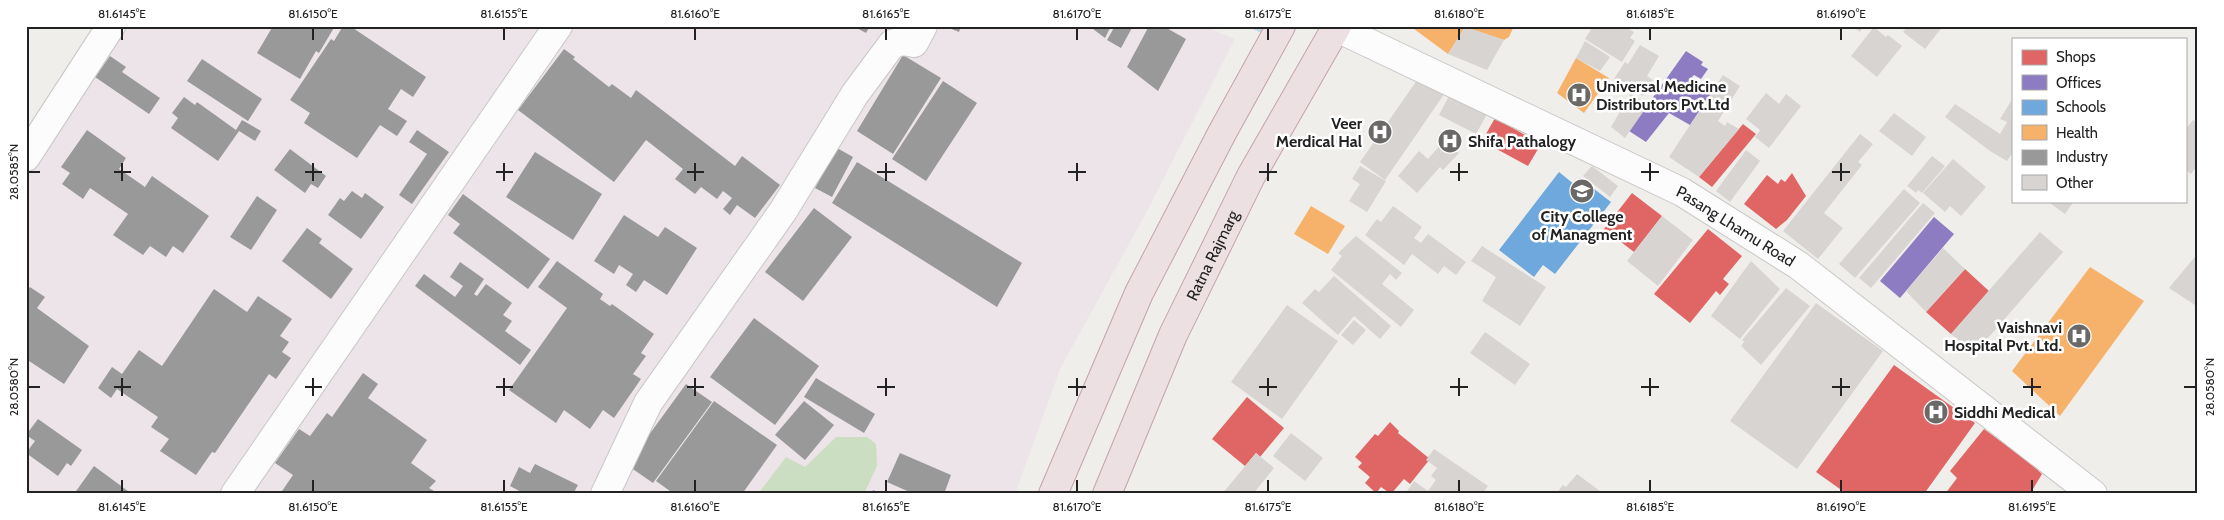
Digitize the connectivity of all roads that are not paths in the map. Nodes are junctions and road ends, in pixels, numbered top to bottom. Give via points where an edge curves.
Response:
1 (112, 26) edge
2 (558, 26) edge
3 (923, 26) edge
4 (1281, 26) edge
5 (1335, 27) edge
6 (26, 157) edge
7 (235, 494) edge
8 (605, 494) edge
9 (1053, 494) edge
10 (1107, 494) edge
11 (2093, 494) edge

1 - 6 street
2 - 7 street
3 - 8 street via 914,43 902,41 892,44 855,94 783,211 648,403
4 - 9 highway via 1139,293
5 - 10 highway, Ratna Rajmarg via 1251,176 1182,317
5 - 11 street, Pasang Lhamu Road via 1682,192 1798,265

